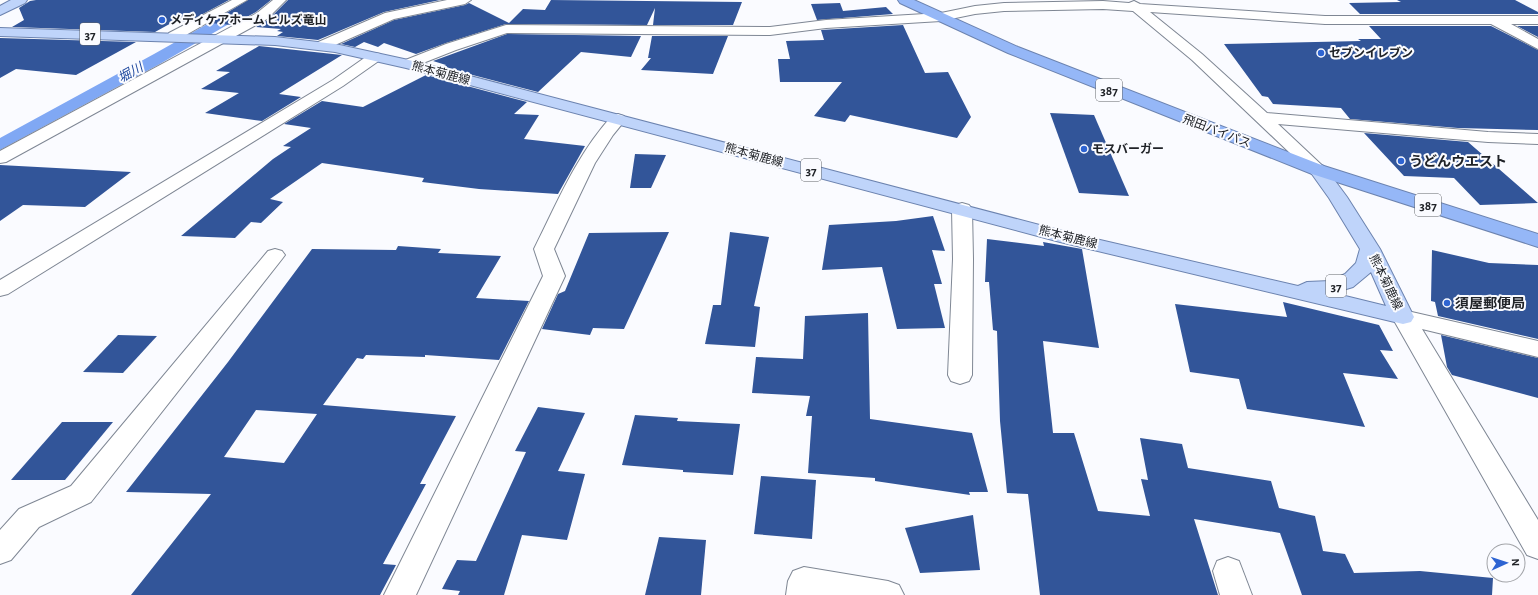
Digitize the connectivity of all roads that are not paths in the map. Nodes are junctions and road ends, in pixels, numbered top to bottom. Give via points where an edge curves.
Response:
1 (21, 0) edge
2 (241, 0) edge
3 (280, 0) edge
4 (465, 0) edge
5 (904, 0) edge
6 (1133, 3) edge
7 (0, 11) edge
8 (941, 17) junction
9 (1494, 20) junction
10 (1538, 20) edge
11 (0, 32) edge
12 (177, 36) junction
13 (220, 38) junction
14 (1538, 45) edge
15 (321, 46) junction
16 (374, 57) junction
17 (408, 64) junction
18 (1264, 118) junction
19 (618, 119) junction
20 (1538, 139) edge
21 (0, 158) edge
22 (1318, 170) junction
23 (962, 209) junction
24 (1538, 241) edge
25 (1370, 249) junction
26 (275, 255) dead end
27 (0, 288) edge
28 (1282, 289) junction
29 (1403, 317) junction
30 (1538, 349) edge
31 (960, 375) dead end
32 (1529, 522) edge
33 (1538, 546) edge
34 (0, 551) edge
35 (400, 595) edge
36 (802, 595) edge
37 (888, 595) edge

1 - 7 main road
2 - 12 street
3 - 13 street via 262,16
4 - 15 street via 390,16
5 - 8 highway, 飛田バイパス / 387
6 - 8 street via 1004,7
6 - 9 street via 1325,20
6 - 18 street
8 - 17 street via 826,24 770,31 506,29
8 - 22 highway, 飛田バイパス / 387 via 1081,79
9 - 10 street
9 - 14 street
11 - 12 main road, 熊本菊鹿線 / 37
12 - 13 main road, 熊本菊鹿線 / 37
13 - 15 main road, 熊本菊鹿線 / 37 via 275,40
13 - 21 street
15 - 16 main road, 熊本菊鹿線 / 37
16 - 17 main road, 熊本菊鹿線 / 37
16 - 27 street via 338,83
17 - 19 main road, 熊本菊鹿線 / 37
18 - 20 street
18 - 22 street
19 - 23 main road, 熊本菊鹿線 / 37
19 - 35 street via 606,130 544,249 554,276
22 - 24 highway, 飛田バイパス / 387
22 - 25 main road, 熊本菊鹿線
23 - 28 main road, 熊本菊鹿線 / 37 via 1067,238
23 - 31 street
25 - 28 main road, 37 via 1366,266 1353,278 1335,287 1314,290
25 - 29 main road, 熊本菊鹿線
26 - 34 street via 81,494 29,518
28 - 29 main road, 熊本菊鹿線 / 37
29 - 30 street
29 - 32 street
32 - 33 street
36 - 37 street via 804,581

